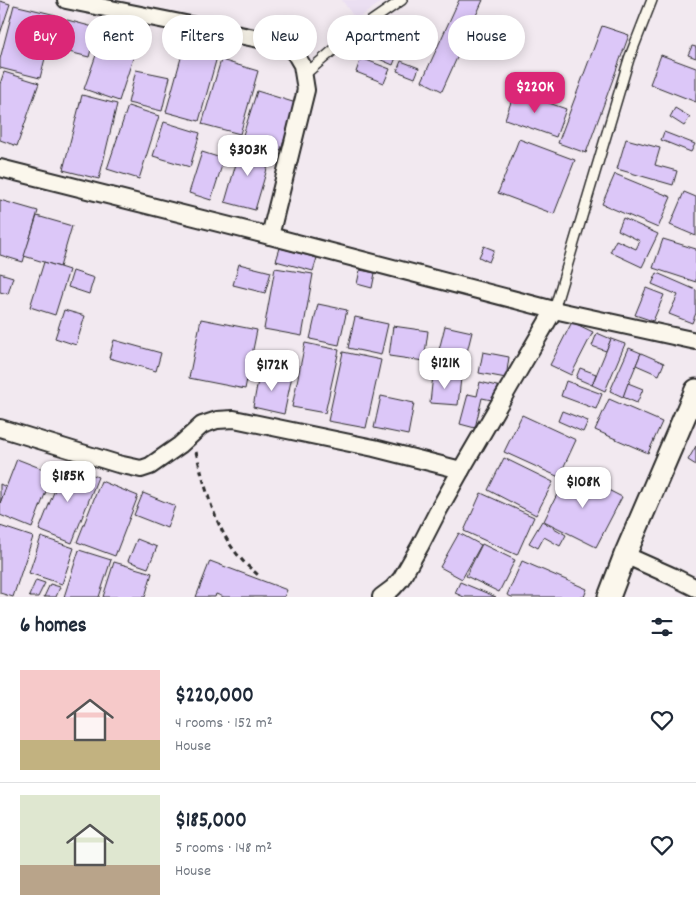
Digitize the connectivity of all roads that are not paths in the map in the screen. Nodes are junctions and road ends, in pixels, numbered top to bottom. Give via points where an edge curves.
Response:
1 (66, 0) edge
2 (402, 0) edge
3 (652, 0) edge
4 (303, 76) junction
5 (0, 168) edge
6 (270, 236) junction
7 (554, 310) junction
8 (696, 341) edge
9 (696, 390) edge
10 (0, 428) edge
11 (461, 470) junction
12 (625, 555) junction
13 (696, 588) edge
14 (381, 597) edge
15 (609, 597) edge

1 - 4 street via 284,44 295,53 302,65
2 - 4 lane via 351,35
3 - 7 lane via 629,59
4 - 6 street via 306,90
5 - 6 street
6 - 7 street
7 - 8 street
7 - 11 street
9 - 12 street
10 - 11 street via 141,469 150,466 209,422 234,419
11 - 14 street via 401,579
12 - 13 street
12 - 15 street

